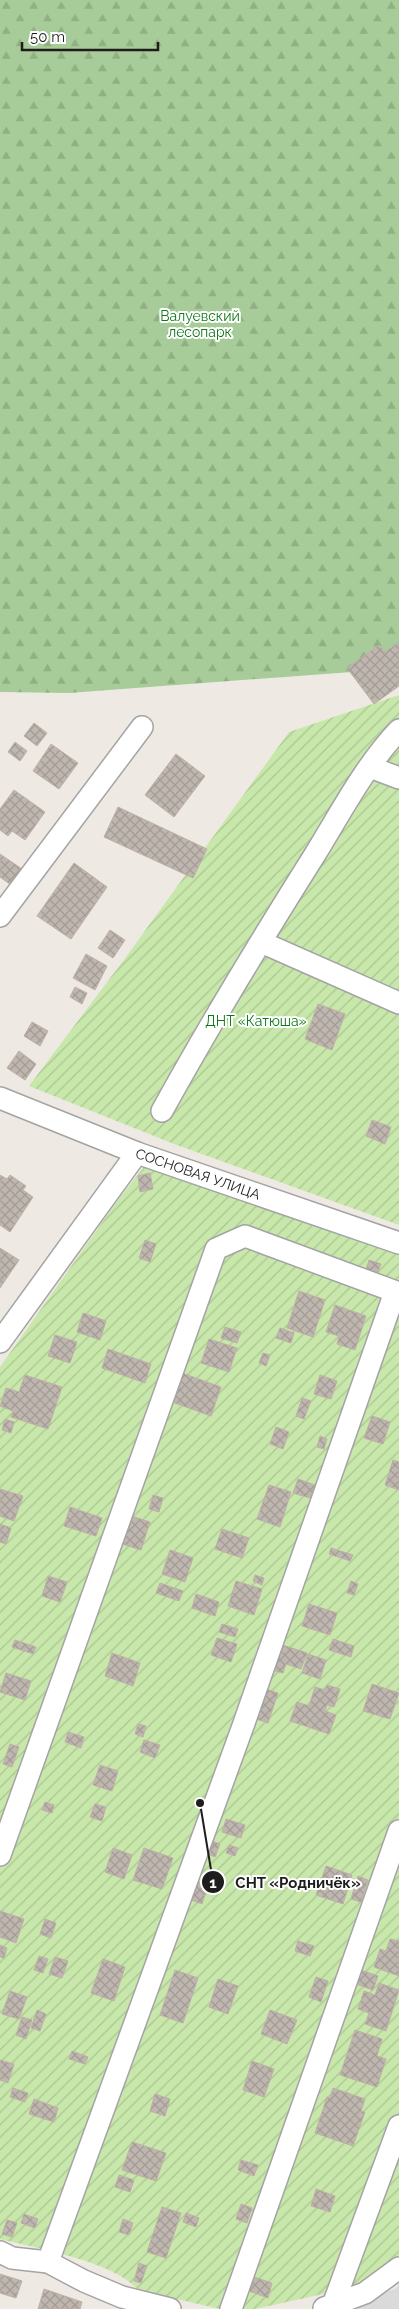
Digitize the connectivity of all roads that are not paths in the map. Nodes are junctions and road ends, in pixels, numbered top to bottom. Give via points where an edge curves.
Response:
1 (142, 727) dead end
2 (399, 730) edge
3 (370, 767) junction
4 (399, 778) edge
5 (0, 916) edge
6 (261, 942) junction
7 (399, 1003) edge
8 (0, 1098) edge
9 (162, 1111) dead end
10 (137, 1153) junction
11 (399, 1243) edge
12 (397, 1293) edge
13 (0, 1342) edge
14 (399, 1831) edge
15 (0, 1855) edge
16 (399, 2126) edge
17 (0, 2252) edge
18 (48, 2262) junction
19 (399, 2268) edge
20 (326, 2307) edge
21 (170, 2309) edge
22 (231, 2309) edge

1 - 5 street
2 - 3 street
3 - 4 street
3 - 6 street
6 - 7 street
6 - 9 street via 211,1022
8 - 10 street, СОСНОВАЯ УЛИЦА
10 - 11 street, СОСНОВАЯ УЛИЦА
10 - 13 street
12 - 15 street via 245,1236 216,1249
12 - 18 street
14 - 22 street
16 - 20 street
17 - 18 street via 12,2258
18 - 21 street via 122,2297
19 - 20 street via 364,2293

